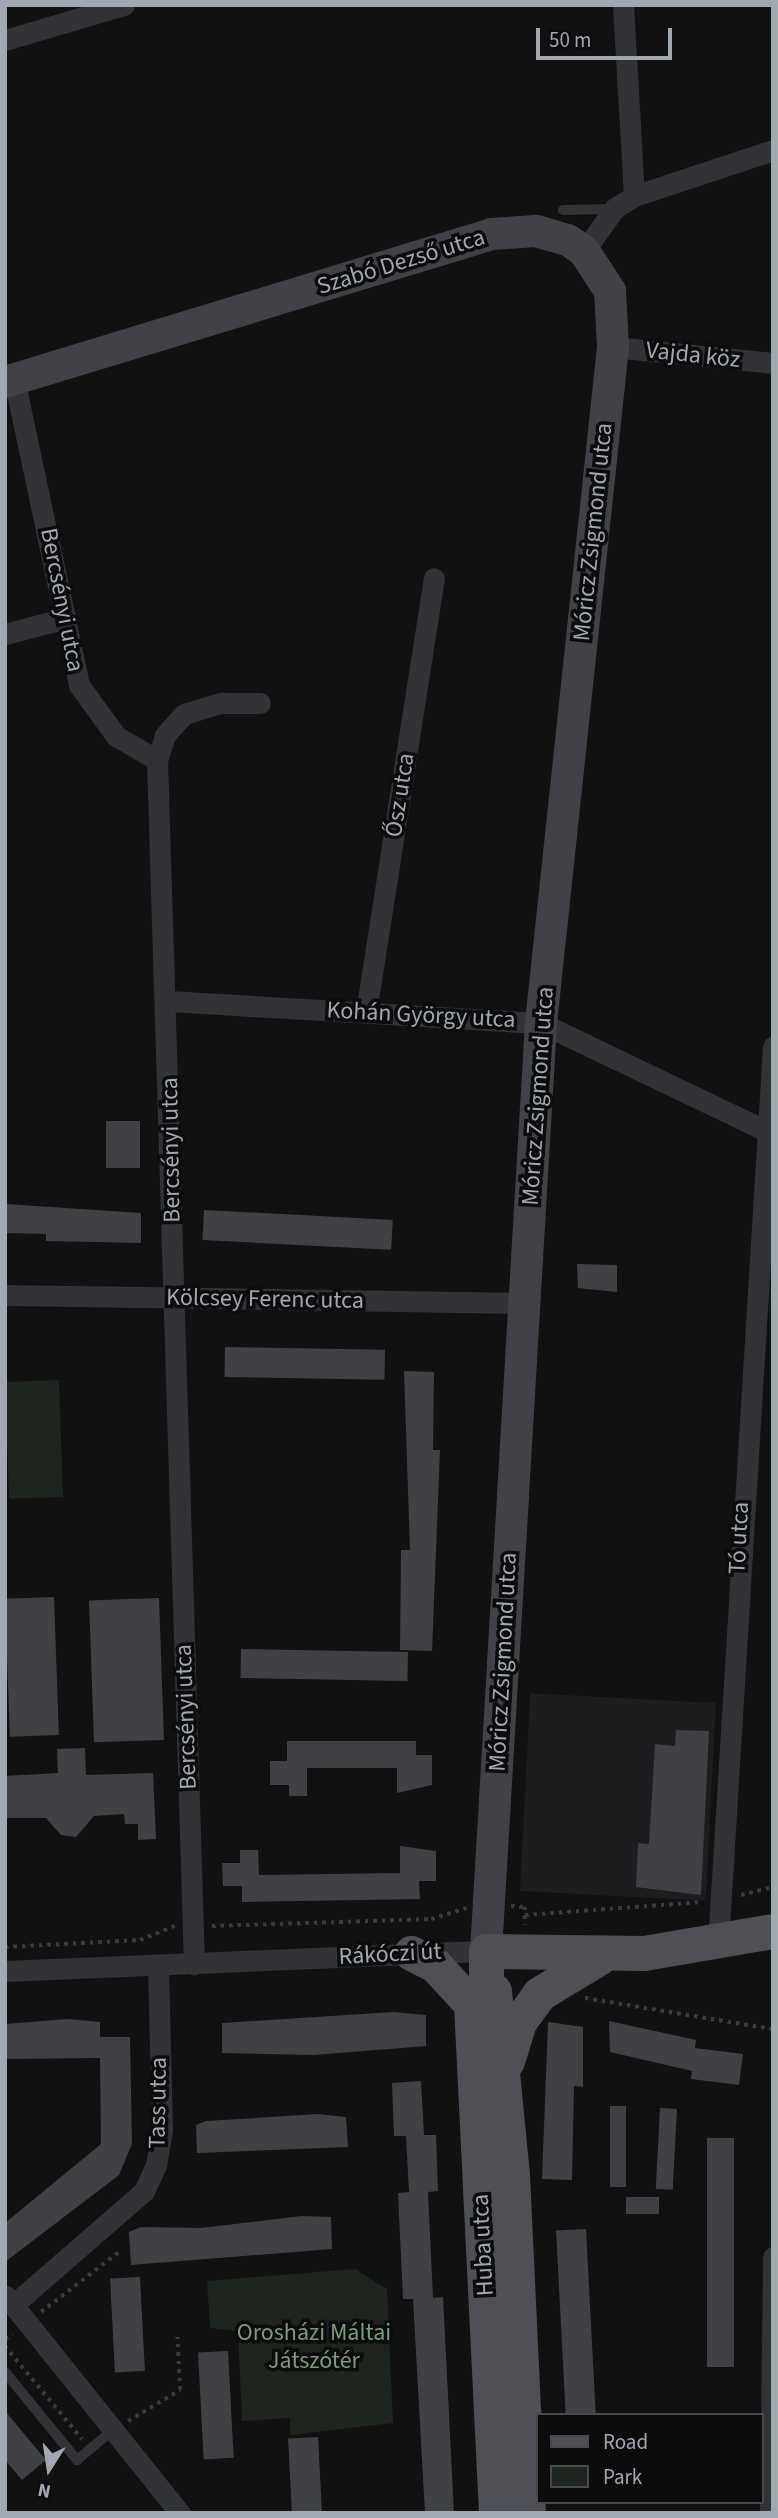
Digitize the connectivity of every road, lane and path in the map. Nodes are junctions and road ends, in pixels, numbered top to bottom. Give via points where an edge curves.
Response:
1 (124, 5) edge
2 (623, 5) edge
3 (5, 40) edge
4 (773, 150) edge
5 (634, 196) junction
6 (615, 208) junction
7 (563, 210) dead end
8 (584, 251) junction
9 (613, 347) junction
10 (773, 363) edge
11 (10, 380) edge
12 (434, 578) dead end
13 (66, 618) junction
14 (5, 634) edge
15 (260, 702) dead end
16 (157, 760) junction
17 (169, 1001) junction
18 (366, 1012) junction
19 (541, 1023) junction
20 (773, 1047) edge
21 (768, 1133) edge
22 (5, 1295) edge
23 (173, 1298) junction
24 (525, 1303) junction
25 (773, 1887) edge
26 (719, 1901) junction
27 (453, 1912) dead end
28 (525, 1915) dead end
29 (193, 1923) junction
30 (773, 1931) edge
31 (718, 1944) junction
32 (5, 1947) edge
33 (411, 1953) junction
34 (610, 1953) junction
35 (194, 1964) junction
36 (158, 1965) junction
37 (5, 1971) edge
38 (481, 1979) junction
39 (572, 1998) dead end
40 (773, 2029) edge
41 (503, 2073) junction
42 (120, 2251) dead end
43 (773, 2256) edge
44 (9, 2300) edge
45 (27, 2323) junction
46 (177, 2337) dead end
47 (5, 2346) edge
48 (5, 2372) edge
49 (113, 2430) junction
50 (90, 2449) junction
51 (180, 2513) edge
52 (496, 2513) edge
53 (528, 2513) edge
54 (770, 2513) edge

1 - 3 street
2 - 5 street
4 - 5 street
5 - 6 street
6 - 7 lane
6 - 8 street
8 - 9 main road, Móricz Zsigmond utca via 610,290
8 - 11 main road, Szabó Dezső utca via 536,231 492,234
9 - 10 street, Vajda köz
9 - 19 main road, Móricz Zsigmond utca
11 - 13 street, Bercsényi utca
12 - 18 street, Ősz utca
13 - 14 street
13 - 16 street, Bercsényi utca via 79,685 92,711 116,736
15 - 16 street via 221,703 184,714 165,735
16 - 17 street, Bercsényi utca
17 - 18 street, Kohán György utca
17 - 23 street, Bercsényi utca
18 - 19 street, Kohán György utca
19 - 21 street, Kohán György utca
19 - 24 main road, Móricz Zsigmond utca
20 - 21 street, Tó utca
21 - 26 street, Tó utca
22 - 23 street, Kölcsey Ferenc utca
23 - 24 street, Kölcsey Ferenc utca
23 - 29 street, Bercsényi utca
24 - 38 main road, Móricz Zsigmond utca
25 - 26 path
26 - 28 path
26 - 31 street, Tó utca
27 - 29 path via 430,1919
29 - 32 path via 140,1940
29 - 35 street, Bercsényi utca
30 - 31 main road, Rákóczi út
31 - 34 main road, Rákóczi út
33 - 35 street, Rákóczi út
33 - 38 street, Rákóczi út
33 - 38 main road
34 - 38 main road, Rákóczi út
34 - 41 main road via 561,1975 539,1994 519,2022
35 - 36 street, Rákóczi út
36 - 37 street, Rákóczi út
36 - 44 street, Tass utca via 162,2130 156,2165 144,2190
38 - 41 main road, Huba utca via 494,1991
38 - 52 main road, Huba utca
39 - 40 path
41 - 53 main road, Huba utca
42 - 45 path
43 - 54 street
44 - 45 street, Tass utca
45 - 49 street, Tass utca
46 - 49 path via 180,2390
47 - 50 path
48 - 50 lane via 77,2460
49 - 50 lane
49 - 51 street, Tass utca

